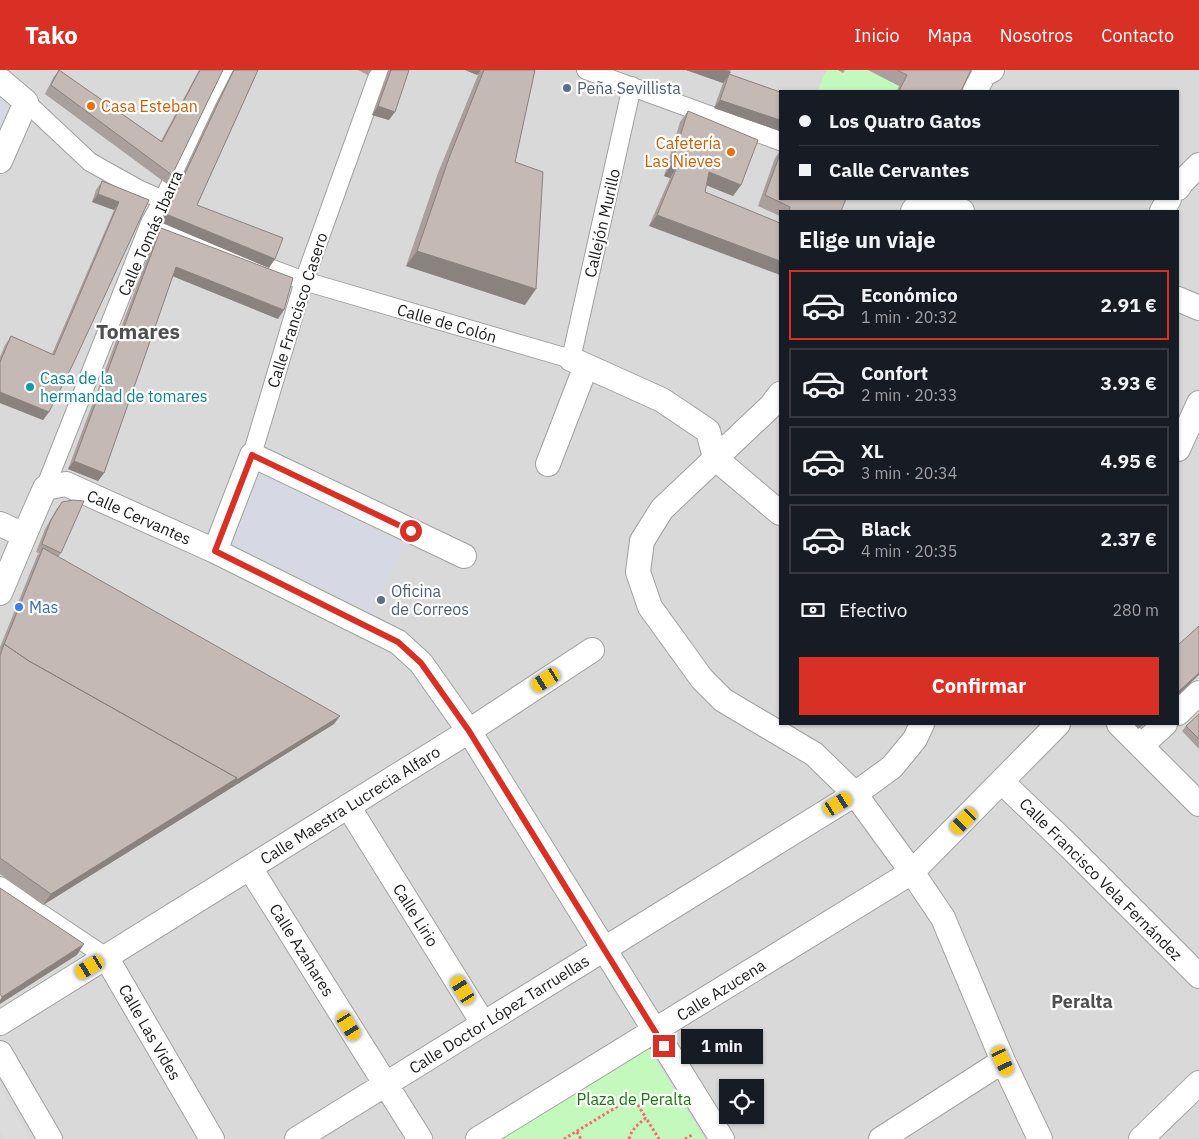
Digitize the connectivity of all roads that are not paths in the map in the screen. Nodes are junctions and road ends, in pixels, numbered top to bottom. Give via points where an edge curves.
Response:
1 (225, 70) edge
2 (380, 70) edge
3 (586, 70) edge
4 (992, 70) edge
5 (0, 80) edge
6 (632, 86) junction
7 (976, 90) edge
8 (26, 102) junction
9 (779, 142) edge
10 (0, 161) edge
11 (1199, 165) edge
12 (1179, 187) edge
13 (163, 200) junction
14 (935, 200) edge
15 (960, 210) edge
16 (150, 223) junction
17 (304, 281) junction
18 (1179, 300) edge
19 (1199, 308) edge
20 (579, 362) junction
21 (779, 395) edge
22 (1199, 403) edge
23 (1179, 448) edge
24 (252, 455) junction
25 (715, 458) junction
26 (548, 464) dead end
27 (45, 488) junction
28 (779, 512) edge
29 (0, 524) edge
30 (24, 535) junction
31 (215, 551) junction
32 (464, 556) dead end
33 (0, 593) edge
34 (592, 650) dead end
35 (1199, 693) edge
36 (1179, 712) edge
37 (922, 725) edge
38 (1057, 725) edge
39 (1120, 725) edge
40 (1164, 725) edge
41 (469, 731) junction
42 (1142, 745) junction
43 (1002, 782) junction
44 (855, 794) junction
45 (1199, 804) edge
46 (348, 806) junction
47 (250, 868) junction
48 (912, 872) junction
49 (0, 886) edge
50 (604, 949) junction
51 (106, 957) junction
52 (1199, 976) edge
53 (0, 1022) edge
54 (483, 1024) junction
55 (655, 1030) junction
56 (0, 1054) edge
57 (1003, 1061) junction
58 (1199, 1082) edge
59 (385, 1084) junction
60 (50, 1139) edge
61 (212, 1139) edge
62 (297, 1139) edge
63 (420, 1139) edge
64 (478, 1139) edge
65 (722, 1139) edge
66 (881, 1139) edge
67 (1040, 1139) edge
68 (1141, 1139) edge

1 - 13 street, Calle Tomás Ibarra
2 - 17 street, Calle Francisco Casero
3 - 6 street
4 - 7 street via 984,74
5 - 8 street
6 - 9 street
6 - 20 street, Callejón Murillo
8 - 10 street
8 - 13 street via 90,162
11 - 12 street
13 - 16 street, Calle Tomás Ibarra
14 - 15 street
16 - 17 street, Calle de Colón
16 - 27 street, Calle Tomás Ibarra
17 - 20 street, Calle de Colón
17 - 24 street, Calle Francisco Casero
18 - 19 street
20 - 25 street, Calle de Colón via 662,400 708,431
20 - 26 street, Callejón Murillo
21 - 25 street
22 - 23 street
24 - 31 street, Calle Francisco Casero
24 - 32 street
25 - 28 street
25 - 44 street via 662,509 642,541 638,572 650,607 702,679 723,700 814,754
27 - 30 street, Calle Tomás Ibarra
27 - 31 street, Calle Cervantes via 66,484
29 - 30 street
30 - 33 street, Calle Tomás Ibarra
31 - 41 street, Calle Cervantes via 398,642 421,663
34 - 41 street, Calle Maestra Lucrecia Alfaro
35 - 36 street
37 - 44 street, Calle Doctor López Tarruellas via 892,766
38 - 43 street, Calle Azucena
39 - 42 street
40 - 42 street
41 - 46 street, Calle Maestra Lucrecia Alfaro
41 - 50 street, Calle Cervantes
42 - 45 street
43 - 48 street, Calle Azucena
43 - 52 street, Calle Francisco Vela Fernández
44 - 48 street
44 - 50 street, Calle Doctor López Tarruellas
46 - 47 street, Calle Maestra Lucrecia Alfaro
46 - 54 street, Calle Lirio
47 - 51 street, Calle Maestra Lucrecia Alfaro
47 - 59 street, Calle Azahares
48 - 55 street, Calle Azucena
48 - 57 street via 943,918
49 - 51 street, Calle Las Vides
50 - 54 street, Calle Doctor López Tarruellas
50 - 55 street, Calle Cervantes
51 - 53 street, Calle Maestra Lucrecia Alfaro
51 - 61 street, Calle Las Vides
54 - 59 street, Calle Doctor López Tarruellas
55 - 64 street, Calle Azucena
55 - 65 street, Calle Cervantes
56 - 60 street
57 - 66 street
57 - 67 street
58 - 68 street
59 - 62 street, Calle Doctor López Tarruellas
59 - 63 street, Calle Azahares

